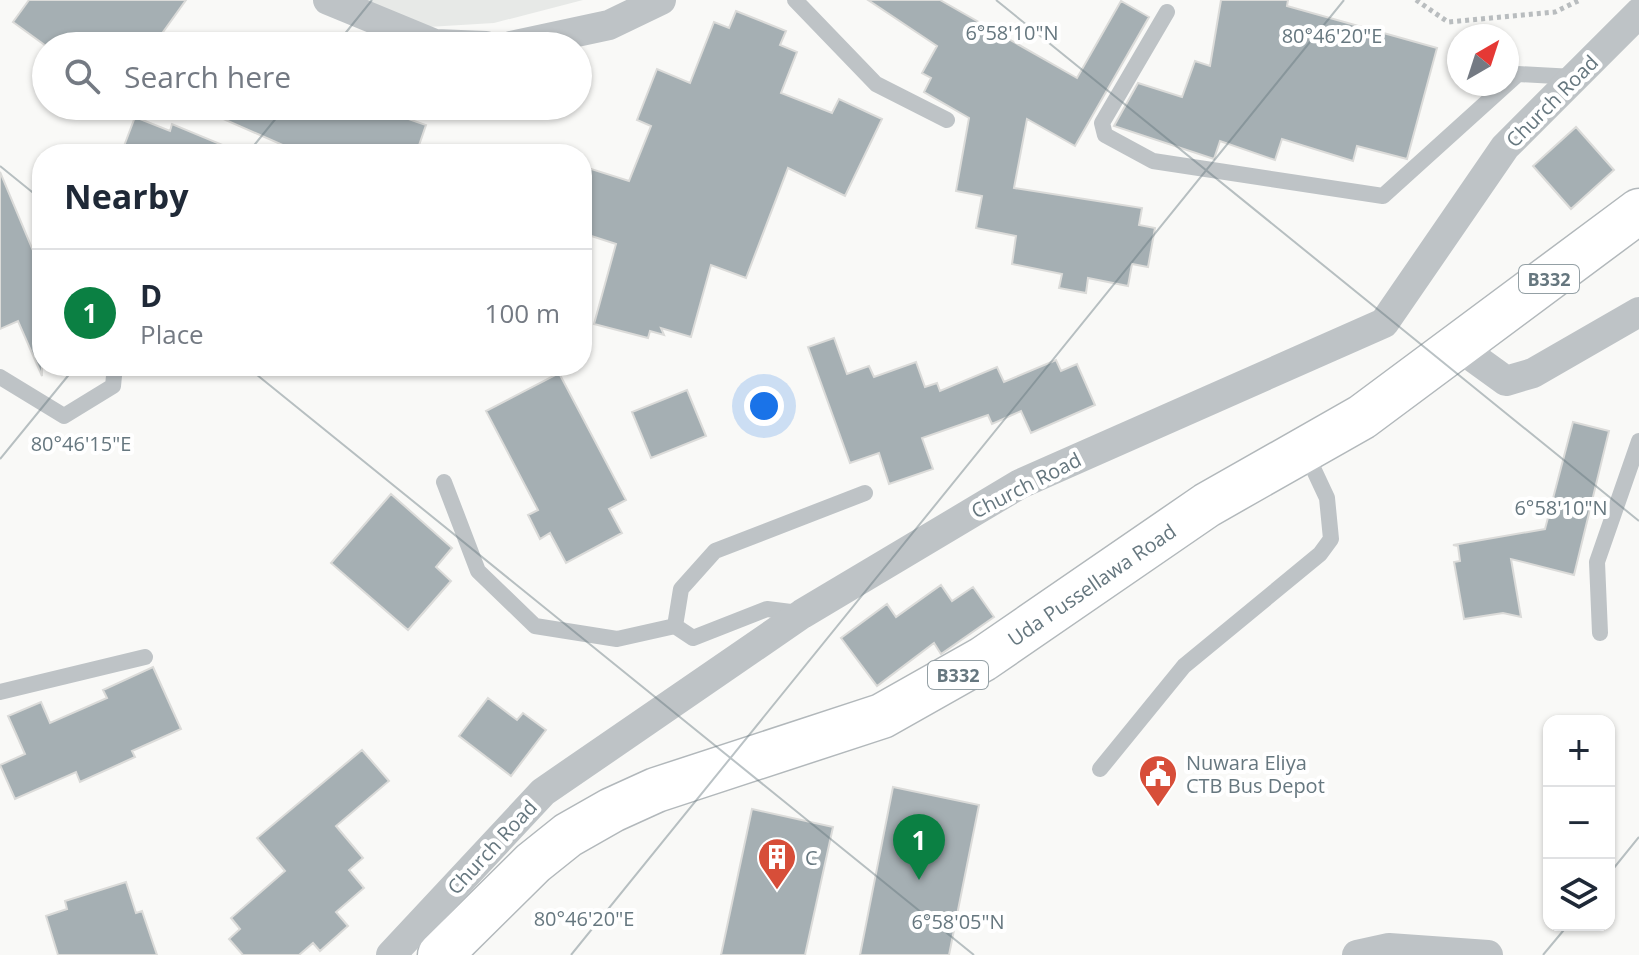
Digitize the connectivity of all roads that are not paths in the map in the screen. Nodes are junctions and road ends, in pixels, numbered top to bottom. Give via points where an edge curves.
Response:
1 (328, 0) edge
2 (661, 0) edge
3 (795, 0) edge
4 (1167, 12) dead end
5 (1639, 13) edge
6 (406, 32) edge
7 (576, 32) edge
8 (1576, 77) junction
9 (947, 120) dead end
10 (1639, 211) edge
11 (1639, 312) edge
12 (1459, 347) junction
13 (114, 376) edge
14 (0, 377) edge
15 (1639, 441) edge
16 (1304, 450) junction
17 (444, 482) dead end
18 (865, 493) dead end
19 (802, 614) junction
20 (675, 626) junction
21 (1600, 633) dead end
22 (145, 657) dead end
23 (0, 692) edge
24 (1100, 769) dead end
25 (1483, 954) edge
26 (391, 955) edge
27 (440, 955) edge
28 (1357, 955) edge

1 - 6 street
2 - 7 street via 609,25
3 - 9 lane via 876,84
4 - 8 lane via 1102,123 1105,135 1153,161 1383,196 1518,74
5 - 8 street, Church Road
8 - 19 street, Church Road via 1505,147 1384,323 1020,484
10 - 12 main road, Uda Pussellawa Road / B332
11 - 12 street via 1533,373 1506,381
12 - 16 main road, Uda Pussellawa Road / B332 via 1362,417
13 - 14 lane via 113,386 64,416
15 - 21 lane via 1597,562
16 - 24 lane via 1327,498 1331,539 1320,554 1184,666
16 - 27 main road, Uda Pussellawa Road / B332 via 1207,505 927,694 882,716 656,790 590,822 533,863
17 - 20 lane via 478,571 535,626 617,639
18 - 20 lane via 715,551 681,589
19 - 20 lane via 767,609 693,638
19 - 26 street, Church Road via 543,792
22 - 23 lane
25 - 28 street via 1389,948

